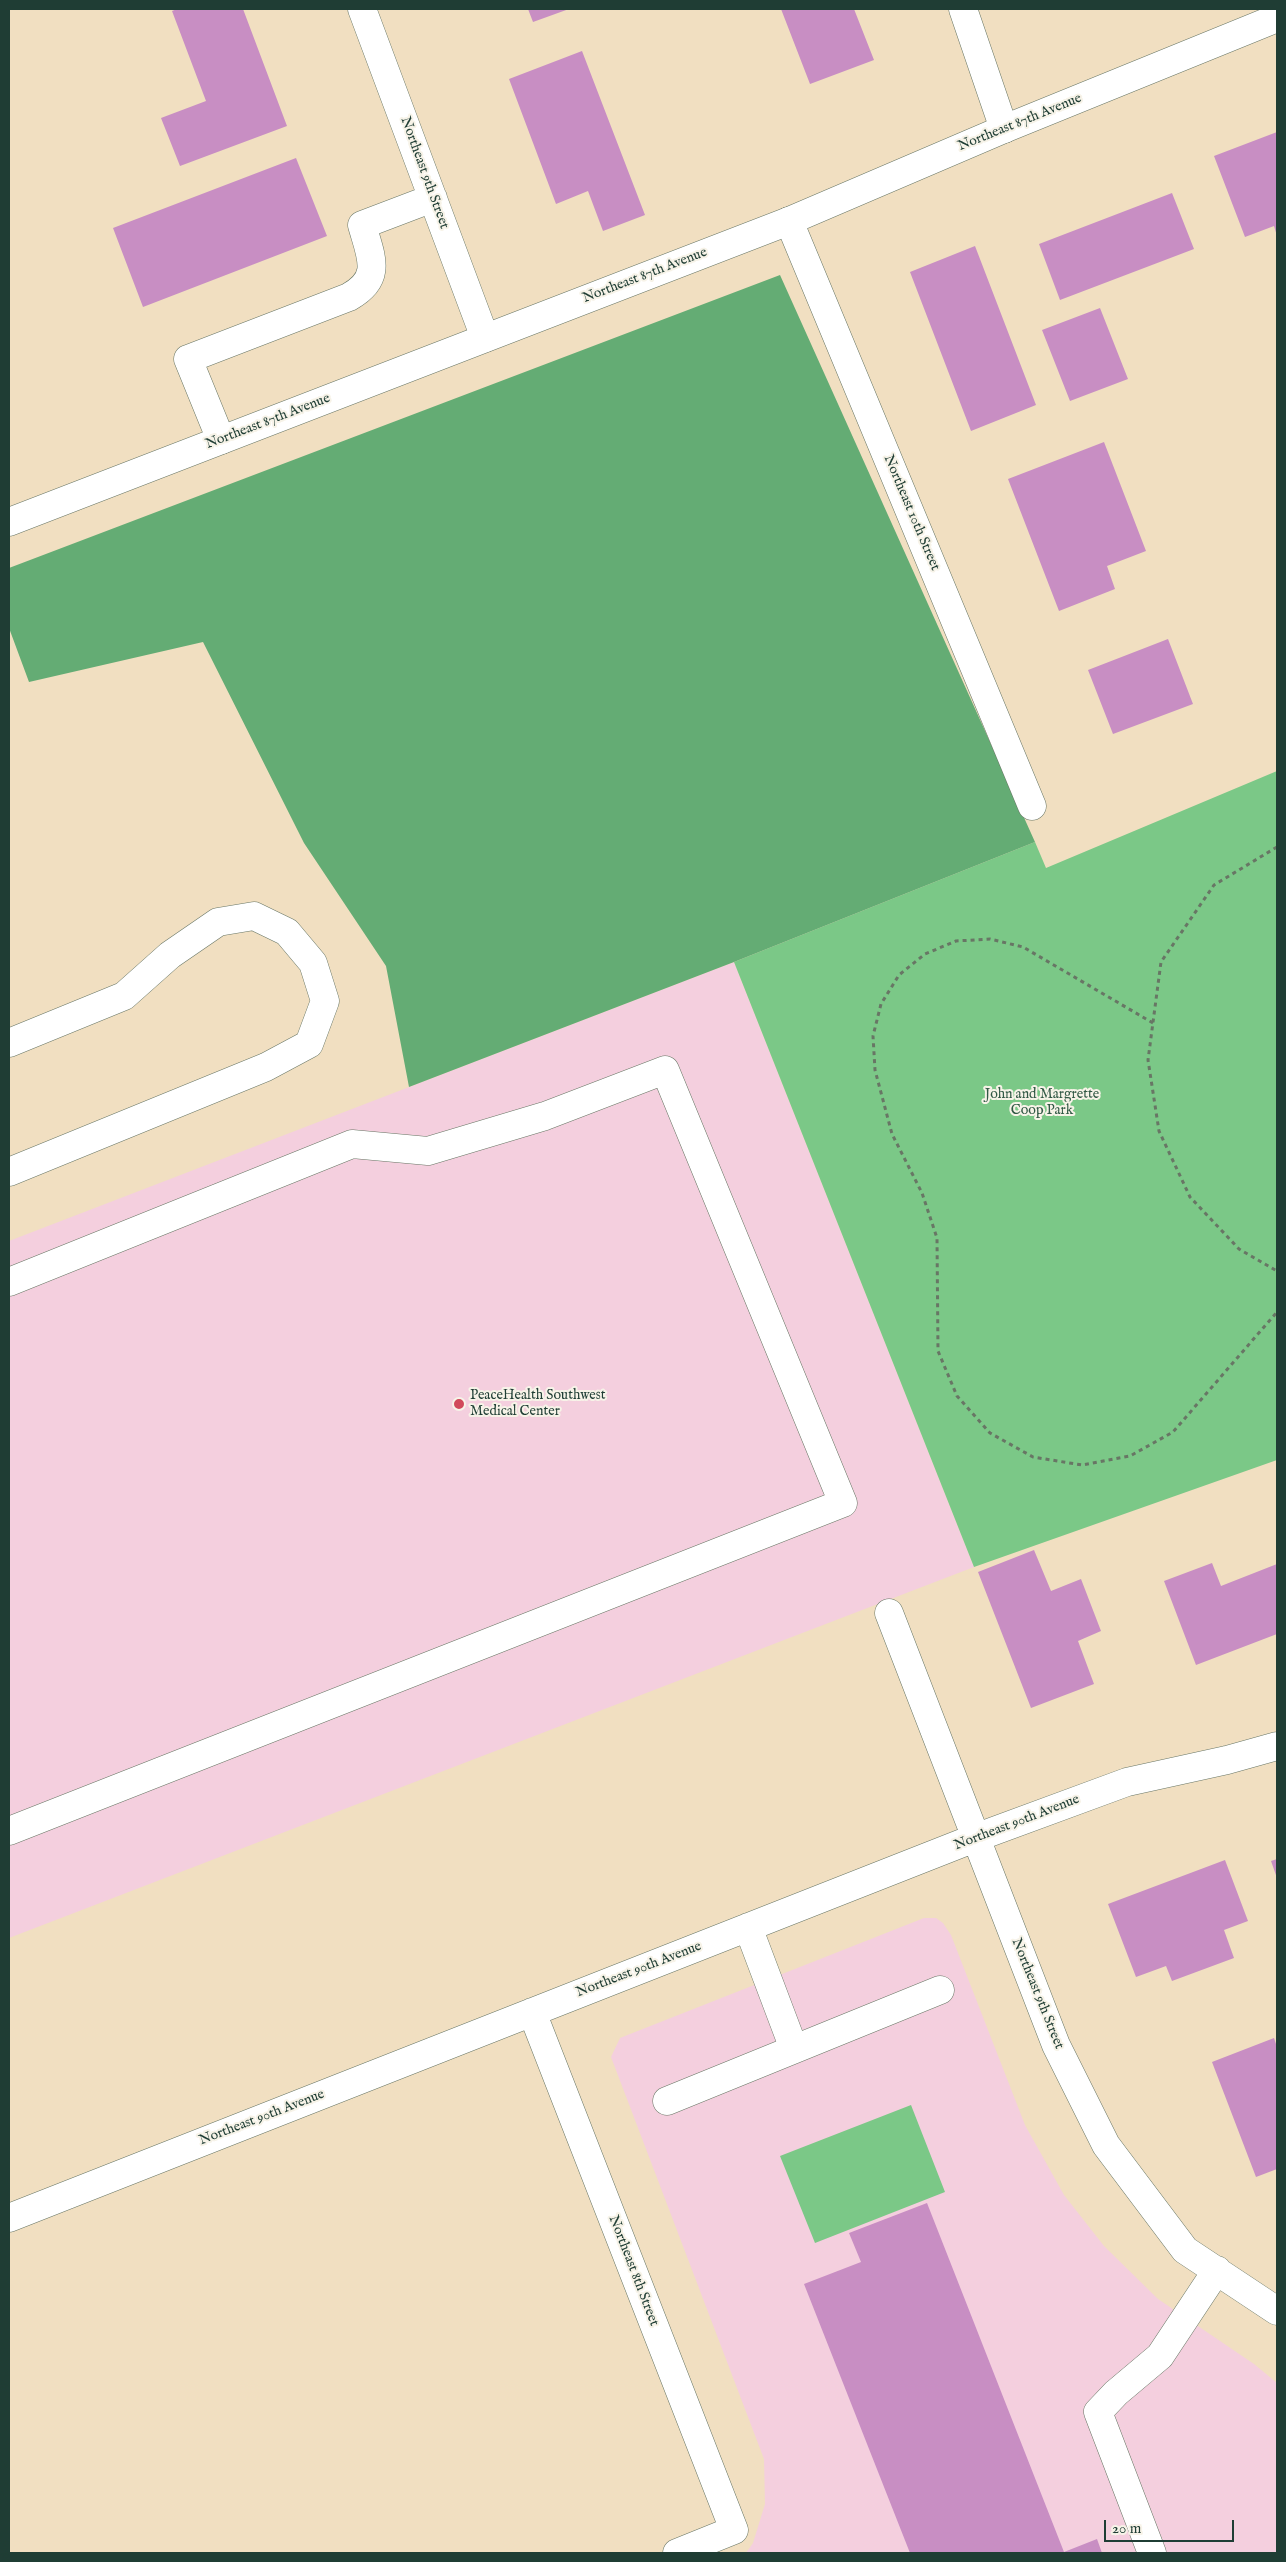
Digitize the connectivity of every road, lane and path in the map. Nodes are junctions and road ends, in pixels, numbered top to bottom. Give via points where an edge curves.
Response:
1 (362, 9) edge
2 (963, 9) edge
3 (1277, 18) edge
4 (1004, 128) junction
5 (434, 198) junction
6 (789, 221) junction
7 (485, 338) junction
8 (221, 440) junction
9 (9, 522) edge
10 (1032, 806) dead end
11 (1277, 848) edge
12 (1153, 1023) junction
13 (9, 1043) edge
14 (9, 1172) edge
15 (1277, 1271) edge
16 (9, 1282) edge
17 (1277, 1312) edge
18 (889, 1613) dead end
19 (1277, 1746) edge
20 (9, 1831) edge
21 (976, 1838) junction
22 (748, 1927) junction
23 (940, 1990) dead end
24 (532, 2012) junction
25 (794, 2049) junction
26 (667, 2101) dead end
27 (9, 2218) edge
28 (1217, 2270) junction
29 (1277, 2311) edge
30 (681, 2552) edge
31 (1152, 2553) edge

1 - 5 street, Northeast 9th Street
2 - 4 street
3 - 4 street, Northeast 87th Avenue
4 - 6 street, Northeast 87th Avenue
5 - 7 street, Northeast 9th Street
5 - 8 street via 362,225 372,266 370,279 362,289 188,359
6 - 7 street, Northeast 87th Avenue
6 - 10 street, Northeast 10th Street
7 - 8 street, Northeast 87th Avenue
8 - 9 street, Northeast 87th Avenue
11 - 12 path via 1214,886 1161,962
12 - 15 path via 1148,1060 1159,1131 1190,1197 1239,1249
12 - 17 path via 1023,947 990,939 956,941 925,954 899,975 881,1004 873,1036 875,1070 892,1134 922,1193 937,1238 938,1351 957,1396 990,1433 1033,1457 1082,1465 1130,1456 1173,1432
13 - 14 street via 124,996 170,955 218,922 254,916 287,932 313,963 325,1001 309,1044 266,1068
16 - 20 street via 352,1144 428,1151 545,1116 664,1070 843,1503
18 - 21 street, Northeast 9th Street
19 - 21 street, Northeast 90th Avenue via 1127,1782
21 - 22 street, Northeast 90th Avenue
21 - 28 street, Northeast 9th Street via 1056,2045 1106,2145 1186,2250
22 - 24 street, Northeast 90th Avenue
22 - 25 street
23 - 25 street
24 - 27 street, Northeast 90th Avenue
24 - 30 street, Northeast 8th Street via 734,2530
25 - 26 street
28 - 29 street, Northeast 9th Street
28 - 31 street via 1160,2356 1098,2412

